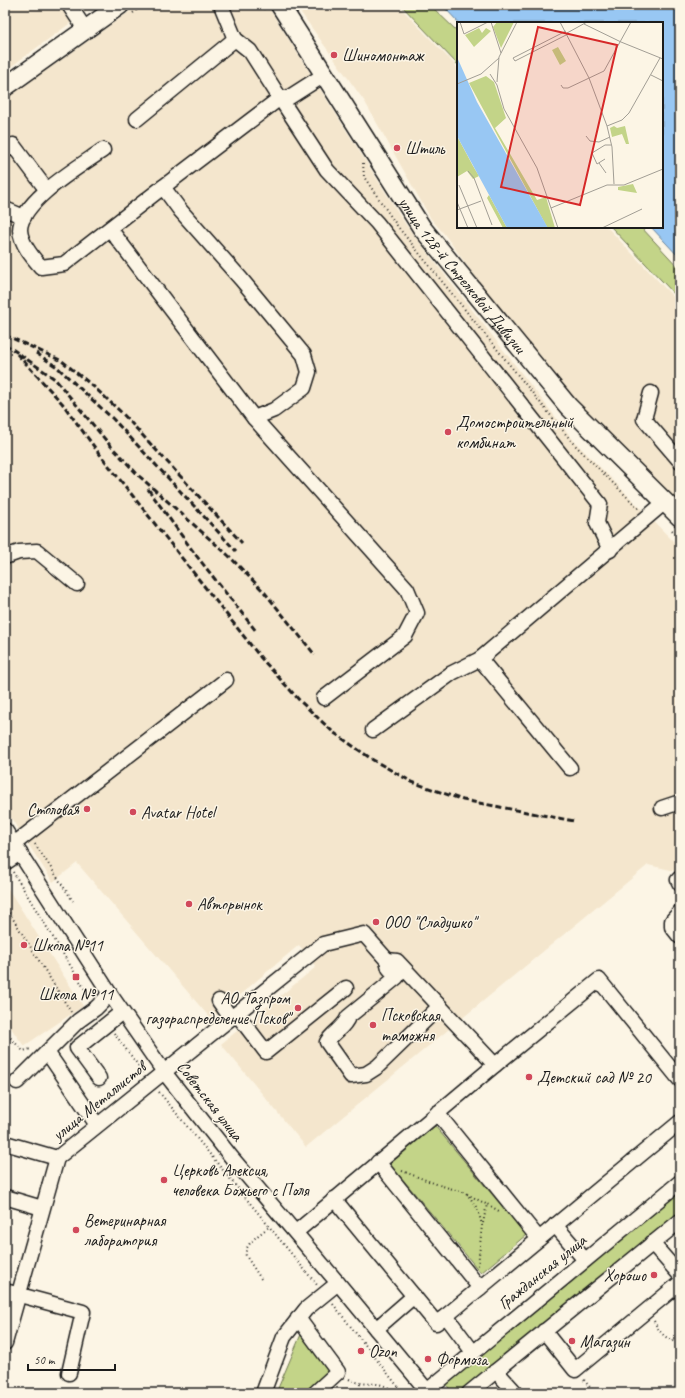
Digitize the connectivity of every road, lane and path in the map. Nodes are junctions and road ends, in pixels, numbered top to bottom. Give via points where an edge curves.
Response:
1 (69, 5) edge
2 (120, 5) edge
3 (221, 5) edge
4 (280, 5) edge
5 (85, 29) junction
6 (235, 39) junction
7 (324, 75) junction
8 (5, 87) edge
9 (280, 98) junction
10 (138, 119) dead end
11 (103, 150) dead end
12 (5, 151) edge
13 (163, 187) junction
14 (46, 189) junction
15 (5, 209) edge
16 (24, 217) junction
17 (110, 229) junction
18 (651, 393) dead end
19 (254, 418) junction
20 (680, 461) edge
21 (665, 502) junction
22 (680, 517) edge
23 (610, 550) junction
24 (5, 557) edge
25 (77, 584) dead end
26 (480, 659) junction
27 (226, 680) dead end
28 (324, 698) dead end
29 (373, 730) dead end
30 (570, 768) dead end
31 (680, 802) edge
32 (662, 808) dead end
33 (5, 830) edge
34 (27, 833) junction
35 (17, 849) junction
36 (5, 863) edge
37 (680, 878) edge
38 (680, 884) edge
39 (73, 901) dead end
40 (5, 906) edge
41 (680, 912) edge
42 (680, 937) edge
43 (387, 960) junction
44 (346, 988) dead end
45 (110, 994) junction
46 (219, 1001) dead end
47 (440, 1006) junction
48 (122, 1012) junction
49 (234, 1016) junction
50 (78, 1021) junction
51 (5, 1032) edge
52 (47, 1052) junction
53 (495, 1064) junction
54 (164, 1072) junction
55 (99, 1078) dead end
56 (680, 1080) edge
57 (17, 1082) dead end
58 (438, 1112) junction
59 (97, 1125) junction
60 (678, 1127) edge
61 (5, 1143) edge
62 (57, 1158) junction
63 (378, 1162) junction
64 (680, 1182) edge
65 (466, 1193) junction
66 (5, 1197) edge
67 (334, 1199) junction
68 (487, 1204) dead end
69 (42, 1208) junction
70 (680, 1221) edge
71 (555, 1225) junction
72 (270, 1226) dead end
73 (296, 1232) junction
74 (540, 1238) junction
75 (652, 1243) junction
76 (585, 1260) junction
77 (680, 1275) edge
78 (261, 1279) dead end
79 (338, 1282) junction
80 (680, 1283) edge
81 (478, 1286) junction
82 (11, 1293) edge
83 (414, 1296) junction
84 (649, 1308) junction
85 (446, 1316) junction
86 (298, 1318) junction
87 (376, 1329) junction
88 (544, 1331) junction
89 (5, 1343) edge
90 (680, 1344) edge
91 (473, 1352) junction
92 (575, 1370) junction
93 (496, 1371) junction
94 (338, 1372) junction
95 (69, 1373) dead end
96 (360, 1384) junction
97 (428, 1392) edge
98 (263, 1393) edge
99 (315, 1393) edge
100 (359, 1393) edge
101 (396, 1393) edge
102 (469, 1393) edge
103 (516, 1393) edge
104 (595, 1393) edge

1 - 5 street
2 - 5 main road
3 - 6 street
4 - 7 main road, улица 128-й Стрелковой Дивизии
5 - 8 main road
6 - 9 street via 250,50
6 - 10 street
7 - 9 street via 288,98
7 - 21 main road, улица 128-й Стрелковой Дивизии via 422,228 568,406
9 - 13 street
9 - 23 street via 327,170 377,222 600,504 597,523
11 - 14 street
12 - 14 street via 14,145
13 - 17 street
13 - 19 street via 304,355 309,372 304,388 274,410
14 - 16 street
15 - 16 street
16 - 17 street via 20,230 28,252 41,267 64,264
17 - 19 street
18 - 20 street via 644,419
19 - 28 street via 407,589 417,613 405,636
21 - 22 main road, улица 128-й Стрелковой Дивизии
21 - 23 street
23 - 26 street
24 - 25 street via 19,552 37,551
26 - 29 street via 452,673
26 - 30 street
27 - 34 street
31 - 32 street
33 - 35 street, Советская улица
34 - 35 street
34 - 39 path
35 - 36 street
35 - 45 street, Советская улица
37 - 38 street
40 - 50 path
41 - 42 street via 672,921 672,927
43 - 47 street via 397,961
43 - 47 street via 389,968 397,978 348,1017 346,1023 327,1042 351,1076 366,1074 377,1067
43 - 49 street, улица Металлистов via 364,934 323,944
44 - 49 street via 266,1052
45 - 48 street, Советская улица
45 - 50 street
46 - 49 street
47 - 53 street
48 - 54 street, Советская улица
48 - 55 street via 77,1048
49 - 54 street, улица Металлистов
50 - 52 street
51 - 52 path via 23,1051 38,1048
52 - 57 street
52 - 59 street
53 - 56 street via 599,980
53 - 58 street
54 - 59 street, улица Металлистов
54 - 73 street, Советская улица via 232,1158
58 - 63 street
58 - 74 street
59 - 62 street, улица Металлистов
60 - 71 street
61 - 62 street
62 - 69 street, улица Металлистов
63 - 65 path
63 - 67 street
63 - 81 street
64 - 76 street, Гражданская улица
65 - 68 path
65 - 81 path via 478,1210 482,1224
66 - 69 street
67 - 73 street
67 - 83 street
69 - 82 street, улица Металлистов
70 - 75 street
71 - 74 street
71 - 76 street
72 - 78 path via 247,1246 245,1252
73 - 79 street, Советская улица
74 - 81 street
75 - 77 street
75 - 88 street
76 - 91 street, Гражданская улица
79 - 86 street
79 - 87 street, Советская улица
80 - 84 street
81 - 85 street
82 - 89 street, улица Металлистов
82 - 95 street via 83,1312
83 - 85 street via 436,1323
83 - 87 street
84 - 90 path via 660,1332
84 - 92 street
85 - 91 street
86 - 94 street
86 - 98 street via 284,1337
87 - 97 street, Советская улица
88 - 92 street
88 - 93 street
91 - 97 street, Гражданская улица
92 - 104 path
93 - 102 street
93 - 103 street
94 - 96 path
94 - 99 street
96 - 100 path
96 - 101 path via 381,1383

